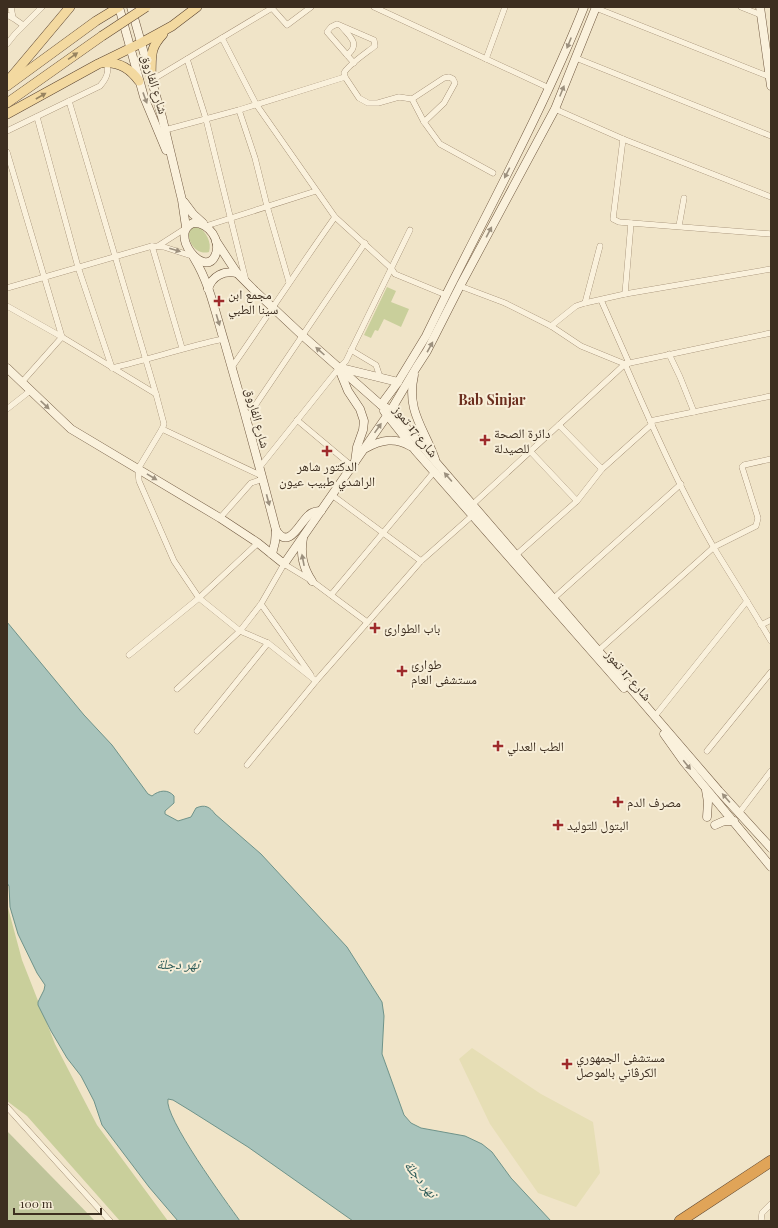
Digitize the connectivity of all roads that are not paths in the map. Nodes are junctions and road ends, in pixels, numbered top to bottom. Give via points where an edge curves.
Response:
1 (11, 7) edge
2 (42, 7) edge
3 (70, 7) edge
4 (119, 7) edge
5 (131, 7) edge
6 (146, 7) edge
7 (197, 7) edge
8 (311, 7) edge
9 (374, 7) edge
10 (505, 7) edge
11 (584, 7) edge
12 (596, 7) edge
13 (741, 7) edge
14 (272, 8) edge
15 (761, 11) edge
16 (7, 15) edge
17 (13, 18) junction
18 (23, 25) junction
19 (172, 26) junction
20 (341, 26) junction
21 (222, 38) junction
22 (142, 43) junction
23 (7, 44) edge
24 (131, 48) junction
25 (347, 55) junction
26 (576, 58) junction
27 (187, 59) junction
28 (486, 59) junction
29 (102, 63) junction
30 (354, 63) junction
31 (345, 77) junction
32 (770, 77) junction
33 (151, 78) junction
34 (139, 81) junction
35 (7, 82) edge
36 (7, 86) edge
37 (771, 86) edge
38 (549, 88) junction
39 (412, 99) junction
40 (69, 101) junction
41 (7, 103) edge
42 (256, 104) junction
43 (555, 109) junction
44 (239, 110) junction
45 (7, 114) edge
46 (36, 117) junction
47 (206, 119) junction
48 (424, 122) junction
49 (165, 130) junction
50 (7, 132) edge
51 (771, 136) edge
52 (623, 139) junction
53 (7, 152) edge
54 (514, 160) junction
55 (173, 166) junction
56 (525, 166) junction
57 (493, 173) dead end
58 (316, 191) junction
59 (771, 197) edge
60 (684, 198) dead end
61 (182, 200) junction
62 (267, 206) junction
63 (335, 216) junction
64 (230, 218) junction
65 (631, 223) junction
66 (205, 225) junction
67 (679, 226) junction
68 (186, 228) junction
69 (410, 230) dead end
70 (771, 234) edge
71 (216, 242) junction
72 (365, 243) junction
73 (155, 246) junction
74 (600, 246) dead end
75 (115, 256) junction
76 (193, 257) junction
77 (78, 267) junction
78 (392, 268) junction
79 (771, 269) edge
80 (237, 273) junction
81 (44, 277) junction
82 (246, 282) junction
83 (289, 282) junction
84 (460, 286) junction
85 (7, 288) edge
86 (208, 289) junction
87 (625, 294) junction
88 (446, 295) junction
89 (601, 300) junction
90 (585, 303) junction
91 (7, 306) edge
92 (273, 309) junction
93 (551, 326) junction
94 (771, 333) edge
95 (303, 336) junction
96 (62, 337) junction
97 (223, 339) junction
98 (182, 348) junction
99 (352, 350) junction
100 (669, 354) junction
101 (146, 360) junction
102 (627, 363) junction
103 (232, 367) junction
104 (7, 368) edge
105 (112, 368) junction
106 (339, 368) junction
107 (416, 368) junction
108 (380, 377) junction
109 (22, 382) junction
110 (398, 382) junction
111 (30, 391) junction
112 (156, 394) junction
113 (771, 396) edge
114 (381, 405) junction
115 (7, 409) edge
116 (694, 412) junction
117 (389, 413) junction
118 (246, 419) junction
119 (297, 420) junction
120 (651, 423) junction
121 (559, 424) junction
122 (162, 430) junction
123 (365, 448) junction
124 (415, 450) junction
125 (530, 451) junction
126 (771, 459) edge
127 (354, 465) junction
128 (436, 468) junction
129 (138, 469) junction
130 (602, 469) junction
131 (261, 474) junction
132 (681, 484) junction
133 (332, 495) junction
134 (577, 501) junction
135 (472, 505) junction
136 (321, 511) junction
137 (473, 515) junction
138 (220, 518) junction
139 (276, 530) junction
140 (383, 533) junction
141 (303, 536) junction
142 (258, 543) junction
143 (714, 547) junction
144 (272, 554) junction
145 (516, 555) junction
146 (421, 561) junction
147 (284, 564) junction
148 (312, 581) junction
149 (331, 595) junction
150 (199, 598) junction
151 (554, 598) junction
152 (747, 602) junction
153 (261, 604) junction
154 (771, 620) edge
155 (367, 622) junction
156 (762, 625) junction
157 (240, 631) junction
158 (771, 642) edge
159 (268, 643) junction
160 (599, 650) junction
161 (129, 655) dead end
162 (771, 672) edge
163 (316, 681) junction
164 (177, 689) dead end
165 (655, 716) junction
166 (197, 731) dead end
167 (707, 751) dead end
168 (247, 765) dead end
169 (771, 771) edge
170 (705, 787) junction
171 (739, 813) junction
172 (707, 817) dead end
173 (734, 821) junction
174 (715, 825) dead end
175 (771, 848) edge
176 (771, 867) edge
177 (7, 1106) edge
178 (771, 1161) edge
179 (771, 1168) edge
180 (735, 1189) junction
181 (771, 1204) edge
182 (110, 1221) edge
183 (680, 1221) edge
184 (689, 1221) edge
185 (761, 1221) edge

1 - 17 street
2 - 18 street
3 - 35 main road
4 - 24 main road, شارع الفاروق
4 - 36 main road
5 - 22 main road, شارع الفاروق
41 -> 6 main road, bridge
7 - 19 main road
8 - 14 street via 287,25
9 - 28 street
10 - 28 street
11 -> 38 main road
12 - 26 main road
12 - 32 street
13 - 15 street
14 - 21 street
15 - 32 main road
16 - 17 street
17 - 18 street
18 - 23 street
19 - 22 main road
19 - 33 main road via 154,44
20 - 25 street via 355,46
20 - 25 street via 337,24 327,32
20 - 30 street via 374,40 375,46
21 - 27 street
21 - 42 street
22 - 24 main road
22 - 33 main road, شارع الفاروق
24 - 29 main road
24 - 34 main road, شارع الفاروق
25 - 30 street
43 -> 26 main road
26 - 51 street
27 - 33 street
27 - 47 street
28 - 38 street
29 - 34 main road via 123,66
29 - 40 street via 108,72 103,82
45 -> 29 main road
30 - 31 street via 346,68
31 - 39 street via 359,98 368,103 399,98
31 - 42 street
32 - 37 main road
33 - 49 main road, شارع الفاروق
34 -> 55 main road, شارع الفاروق
38 - 54 main road
39 - 48 street
39 - 48 street via 444,78 453,79 455,83 444,103
40 - 46 street
40 - 75 street
42 - 44 street
42 - 58 street
43 - 52 street
43 - 56 main road
44 - 47 street
44 - 62 street
46 - 50 street
46 - 77 street
47 - 49 street
47 - 64 street
48 - 57 street via 440,144
49 - 55 main road, شارع الفاروق
52 - 59 street
52 - 65 street via 614,219
53 - 81 street
54 - 56 main road
54 -> 88 main road
55 - 61 main road, شارع الفاروق
84 -> 56 main road
58 - 62 street
58 - 63 street
60 - 67 street
61 - 66 main road, شارع الفاروق
61 - 68 main road, شارع الفاروق
62 - 64 street
62 - 83 street
63 - 72 street
63 - 83 street
64 - 66 street
64 - 82 street
65 - 67 street
65 - 87 street
66 - 68 main road via 193,223
66 - 71 main road, شارع الفاروق
67 - 70 street
68 - 73 street
68 - 76 main road, شارع الفاروق via 186,240
69 - 78 street
71 - 76 main road via 216,253 212,259 204,262
71 - 80 main road, شارع الفاروق
72 - 78 street
72 - 95 street
73 - 75 street
73 -> 76 street
73 - 98 street
74 - 90 street
75 - 77 street
75 - 101 street
76 - 86 main road, شارع الفاروق
77 - 81 street
77 - 105 street
78 - 88 street via 395,274
78 - 99 street
79 - 87 street
80 - 82 main road, شارع الفاروق
80 - 86 main road via 225,272 217,276
81 - 85 street
81 - 96 street
82 - 92 main road, شارع الفاروق
83 - 92 street
84 - 93 street via 505,303
107 -> 84 main road
86 -> 97 main road, شارع الفاروق
87 - 89 street
88 - 110 main road
89 - 90 street
89 - 102 street
90 - 93 street via 576,306
91 - 96 street
92 - 95 main road, شارع الفاروق
92 - 103 street
93 - 102 street via 581,346
94 - 100 street
106 -> 95 main road, شارع 17 تموز
95 - 118 street
96 - 105 street
96 - 109 street
97 - 98 street
97 - 103 main road, شارع الفاروق
98 - 101 street
99 - 106 street
99 - 108 street via 376,365
100 - 102 street
100 - 116 street
101 - 105 street
101 - 112 street
102 - 120 street
102 - 121 street
103 - 118 main road, شارع الفاروق
104 - 109 main road
105 - 112 street
106 - 108 main road
106 - 114 main road, شارع 17 تموز
106 - 119 street
106 - 127 main road via 364,421
107 - 117 main road
107 - 128 main road via 412,385 414,411 431,447
108 - 110 main road
109 - 111 main road
110 - 114 main road
111 - 115 street
111 -> 129 main road via 71,429
112 - 122 street via 164,424
113 - 116 street
114 - 117 main road, شارع 17 تموز
116 - 120 street
123 -> 117 main road
117 - 124 main road, شارع 17 تموز
117 - 128 main road, شارع 17 تموز
118 - 131 main road, شارع الفاروق
119 - 127 street
119 - 131 street
120 - 130 street
120 - 132 street
121 - 125 street
121 - 130 street
122 - 129 street
122 - 131 street
123 - 124 main road via 377,442 394,440
123 - 127 main road
124 - 128 main road, شارع 17 تموز
125 - 134 street
125 - 135 street
126 - 143 street via 744,464 742,467 758,518 757,524
127 - 133 main road
135 -> 128 main road, شارع 17 تموز
128 - 137 main road, شارع 17 تموز
128 - 140 street
129 -> 138 main road
129 - 150 street via 139,481 174,561
130 - 134 street
131 - 138 street
131 -> 139 main road, شارع الفاروق
132 - 143 street
132 - 151 street
133 - 136 main road
133 - 140 street
134 - 145 street
135 - 145 main road, شارع 17 تموز
136 - 139 main road via 309,515 291,536 281,536
136 - 141 main road
137 - 146 street
137 -> 170 main road, شارع 17 تموز via 663,732
138 - 142 main road
139 - 144 main road
140 - 146 street
140 - 149 street
141 - 147 main road
148 -> 141 main road via 302,560
142 - 144 main road
142 - 150 street
143 - 152 street
143 - 160 street
144 - 147 main road
145 - 151 main road, شارع 17 تموز
146 - 155 street
147 - 148 street
147 - 153 street
148 - 149 street
149 - 155 street
150 - 157 street
150 - 161 street
151 - 160 main road, شارع 17 تموز
152 - 156 street
152 - 165 street
153 - 157 street
153 - 163 street
154 - 156 street
155 - 163 street
156 - 158 street
157 - 159 street
157 - 164 street
159 - 163 street
159 - 166 street
160 - 165 main road, شارع 17 تموز
162 - 167 street
163 - 168 street
171 -> 165 main road, شارع 17 تموز
169 - 171 street
170 - 172 main road
170 - 173 main road, شارع 17 تموز
171 - 175 main road, شارع 17 تموز
173 - 174 main road via 724,821
173 - 176 main road, شارع 17 تموز
177 - 182 street
178 - 180 highway
179 - 180 highway
180 - 183 highway
180 - 184 highway
181 - 185 street via 762,1213

